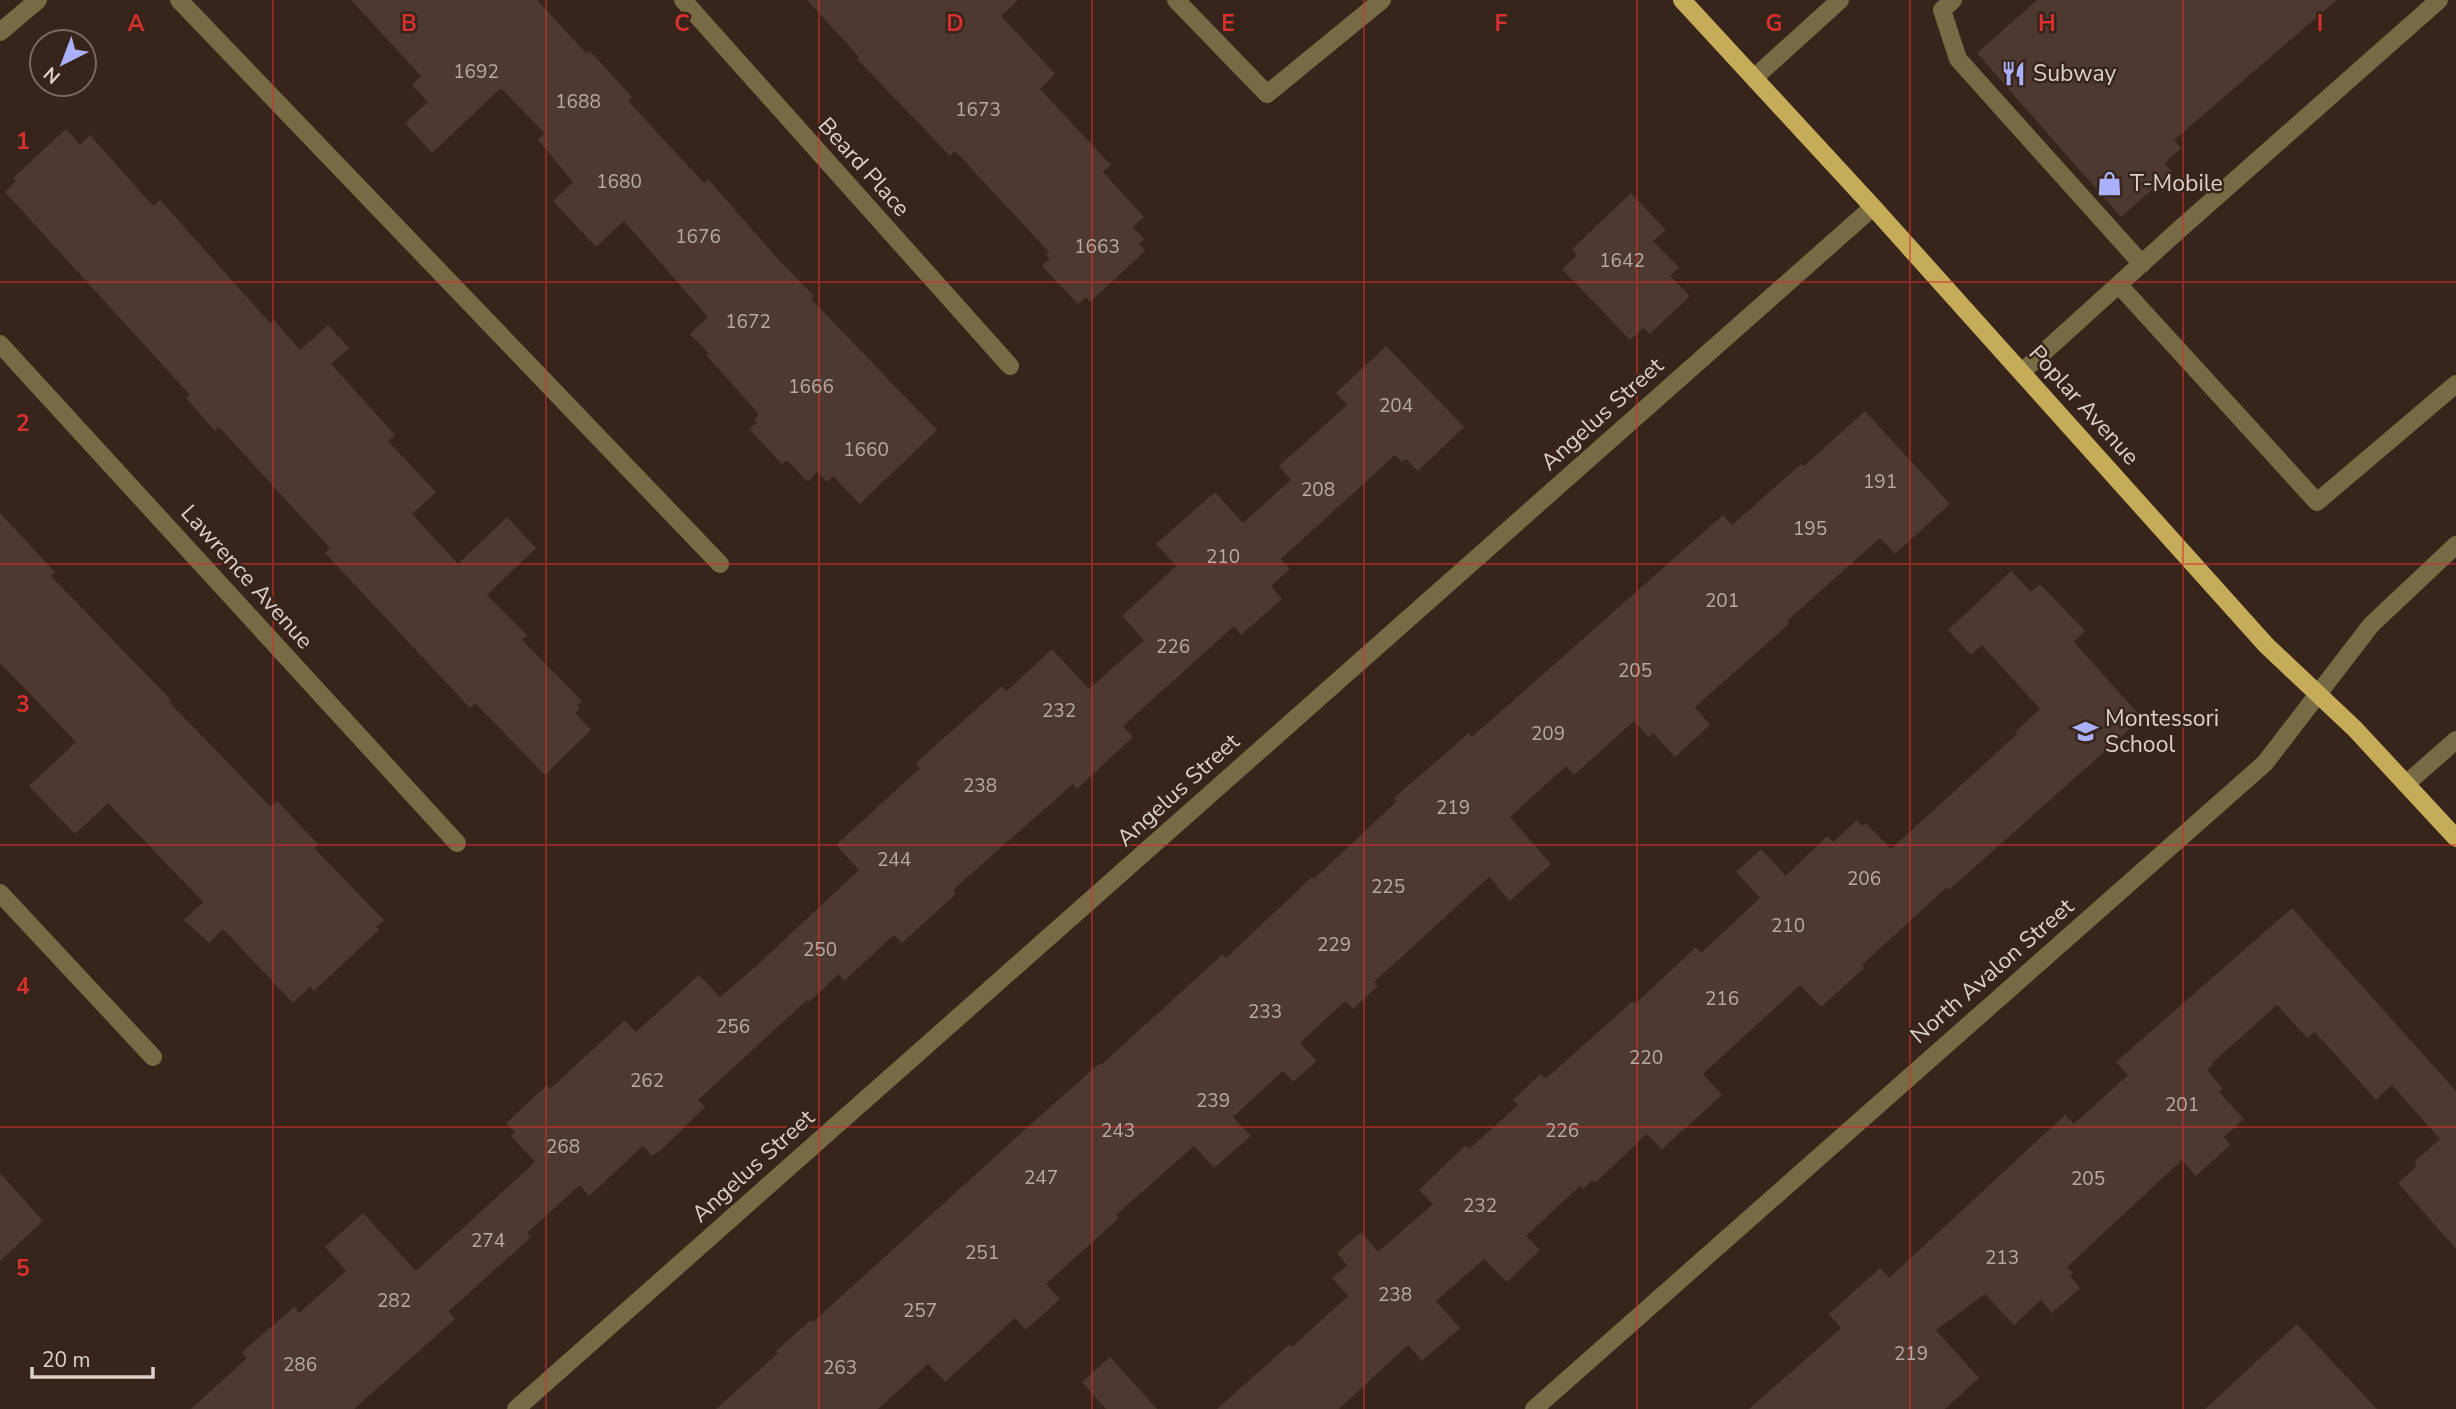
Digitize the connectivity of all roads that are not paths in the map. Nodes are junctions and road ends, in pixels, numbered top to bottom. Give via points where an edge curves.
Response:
1 (38, 0) edge
2 (179, 0) edge
3 (682, 0) edge
4 (1176, 0) edge
5 (1382, 0) edge
6 (1682, 0) edge
7 (1840, 0) edge
8 (1953, 0) edge
9 (2439, 0) edge
10 (0, 32) edge
11 (1754, 78) junction
12 (1873, 207) junction
13 (2142, 264) junction
14 (2119, 285) junction
15 (0, 344) edge
16 (1010, 366) dead end
17 (2022, 372) junction
18 (2456, 384) edge
19 (2453, 554) edge
20 (720, 564) dead end
21 (2318, 694) junction
22 (2456, 740) edge
23 (2406, 784) junction
24 (2456, 838) edge
25 (457, 843) dead end
26 (0, 893) edge
27 (153, 1057) dead end
28 (516, 1409) edge
29 (1534, 1409) edge

1 - 10 street
2 - 20 street
3 - 16 street, Beard Place
4 - 5 street via 1267,94
6 - 11 main road, Poplar Avenue
7 - 11 street
8 - 13 street via 1942,10 1958,59
9 - 13 street
11 - 12 main road, Poplar Avenue
12 - 17 main road, Poplar Avenue
12 - 28 street, Angelus Street
13 - 14 street
14 - 17 street
14 - 18 street via 2317,502
15 - 25 street, Lawrence Avenue
17 - 21 main road, Poplar Avenue via 2266,645
19 - 21 street, North Avalon Street via 2371,625
21 - 23 main road, Poplar Avenue
21 - 29 street, North Avalon Street via 2264,763
22 - 23 street
23 - 24 main road, Poplar Avenue
26 - 27 street

